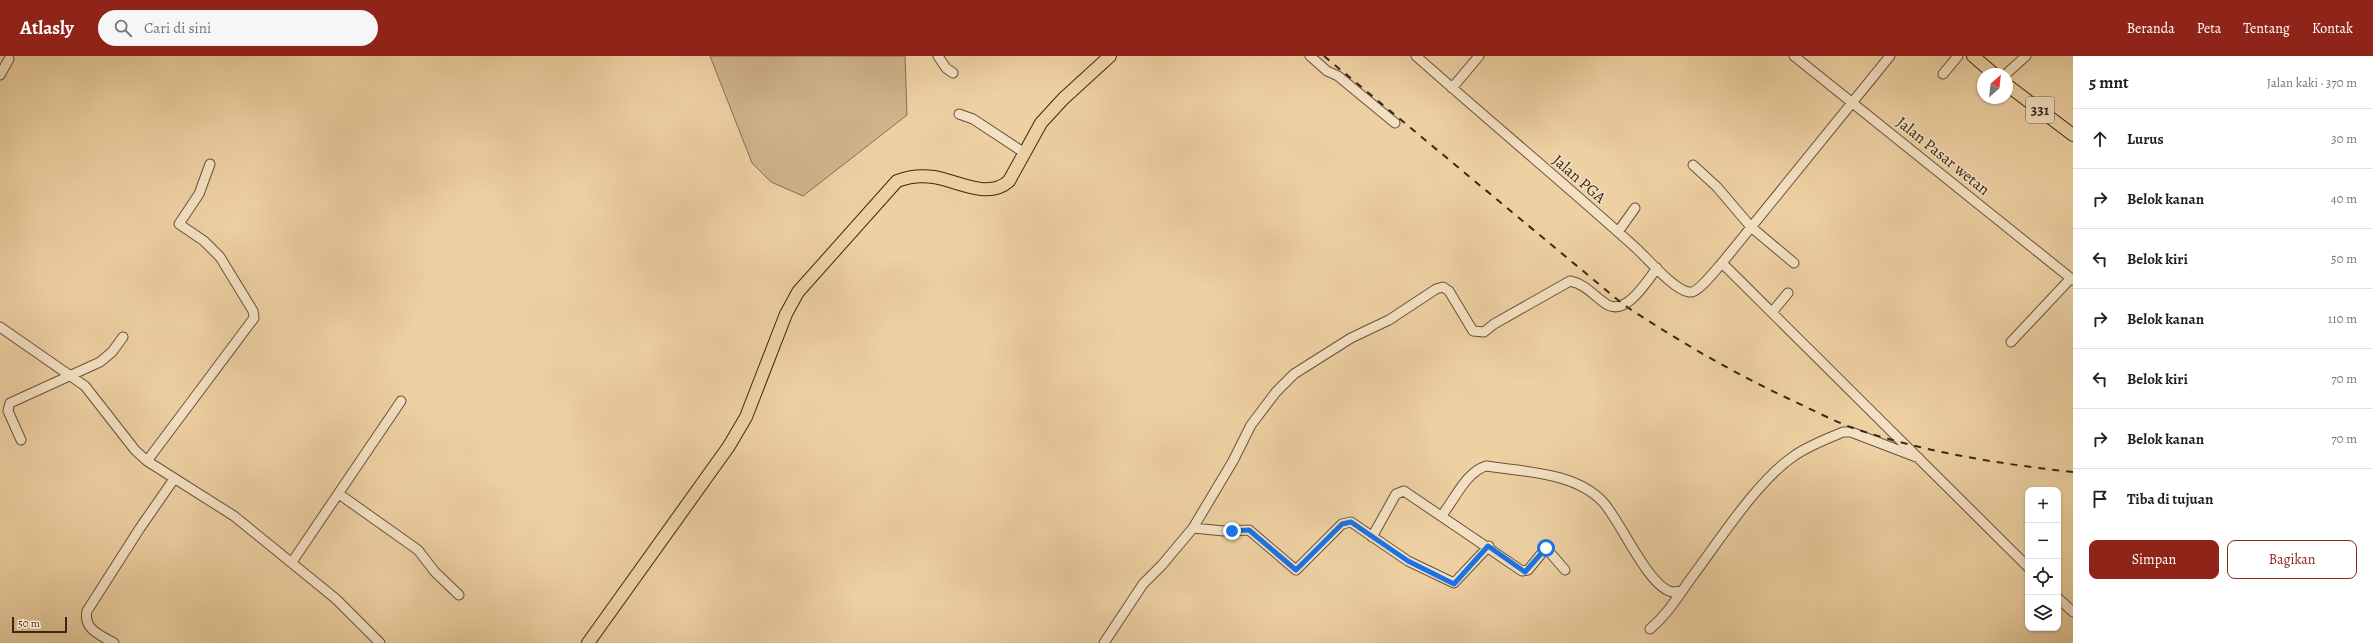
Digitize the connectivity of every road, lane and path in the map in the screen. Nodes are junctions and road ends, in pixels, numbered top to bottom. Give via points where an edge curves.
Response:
1 (938, 56) edge
2 (1110, 56) edge
3 (1310, 56) edge
4 (1416, 56) edge
5 (1479, 56) edge
6 (1794, 56) edge
7 (1890, 56) edge
8 (1958, 56) edge
9 (1973, 56) edge
10 (2026, 56) edge
11 (9, 59) dead end
12 (1987, 68) edge
13 (2013, 68) edge
14 (953, 73) dead end
15 (1943, 74) dead end
16 (0, 75) edge
17 (1452, 88) junction
18 (2013, 90) edge
19 (1852, 102) junction
20 (959, 114) dead end
21 (1396, 123) dead end
22 (2073, 135) edge
23 (1023, 152) junction
24 (210, 164) dead end
25 (1693, 165) dead end
26 (1635, 208) dead end
27 (1751, 227) junction
28 (1618, 232) junction
29 (1722, 262) junction
30 (1794, 262) dead end
31 (1657, 268) junction
32 (2072, 279) edge
33 (1788, 293) dead end
34 (1773, 312) junction
35 (0, 327) edge
36 (123, 337) dead end
37 (2011, 342) dead end
38 (72, 376) junction
39 (401, 401) dead end
40 (20, 440) dead end
41 (1921, 458) junction
42 (147, 461) junction
43 (174, 479) junction
44 (339, 494) junction
45 (1442, 515) junction
46 (1193, 528) junction
47 (1372, 538) junction
48 (1488, 546) junction
49 (292, 562) junction
50 (2025, 564) edge
51 (1565, 570) dead end
52 (1682, 591) junction
53 (459, 595) dead end
54 (2061, 601) edge
55 (2073, 612) edge
56 (1650, 629) dead end
57 (114, 643) edge
58 (380, 643) edge
59 (588, 643) edge
60 (1104, 643) edge

1 - 14 street
2 - 23 main road via 1041,123
3 - 21 street
4 - 17 street, Jalan PGA
5 - 17 street
6 - 19 street, Jalan Pasar wetan
7 - 19 street
8 - 15 street
9 - 12 main road
10 - 13 street
11 - 16 street
17 - 28 street, Jalan PGA
18 - 22 main road, 331
19 - 27 street
19 - 32 street, Jalan Pasar wetan
20 - 23 street via 973,119
23 - 59 main road via 1009,182 1002,188 983,190 921,176 910,176 898,181 822,263 798,292 786,314 746,418 729,446
24 - 42 street via 199,194 180,224 204,241 226,265 253,311 254,318
25 - 27 street via 1716,186
26 - 28 street
27 - 29 street
27 - 30 street
28 - 31 street, Jalan PGA
29 - 31 street, Jalan PGA via 1693,292 1684,290
29 - 34 street
31 - 46 street via 1642,287 1619,307 1606,304 1589,289 1570,281 1484,332 1473,331 1449,291 1443,287 1436,289 1389,320 1351,338 1294,374 1276,392 1251,425
32 - 37 street
33 - 34 street
34 - 41 street
35 - 38 street
36 - 38 street via 104,360
38 - 40 street via 9,404 8,411
38 - 42 street via 94,395 130,444
39 - 44 street
41 - 50 street
41 - 52 street via 1851,432 1843,432 1794,456 1776,471 1748,503
42 - 43 street
43 - 49 street via 201,493 234,516
43 - 57 street via 87,611 86,617 90,628
44 - 49 street
44 - 53 street via 418,550 435,572
45 - 47 street via 1408,492 1401,491 1396,494
45 - 48 street
45 - 52 street via 1472,473 1486,466 1557,478 1582,486 1603,502 1641,562 1658,583 1673,592
46 - 47 street via 1249,530 1296,570 1345,522 1354,524
46 - 60 street via 1143,584
47 - 48 street via 1408,561 1454,584
48 - 51 street via 1525,572 1546,548
49 - 58 street via 336,599
52 - 56 street via 1666,616
54 - 55 street

